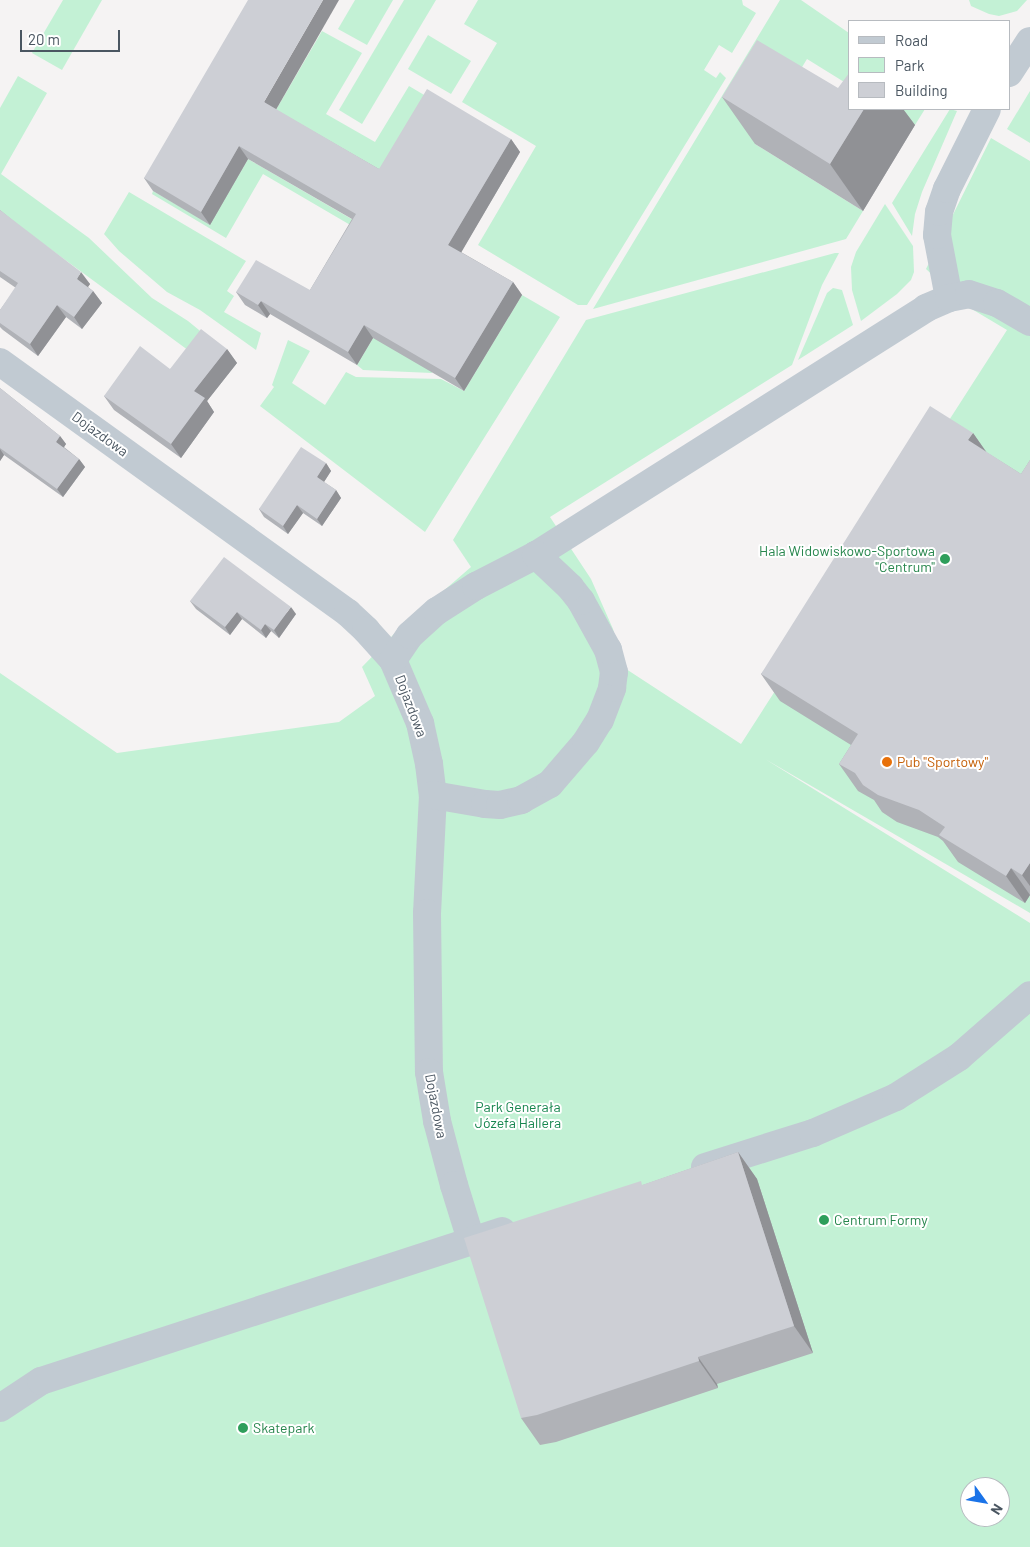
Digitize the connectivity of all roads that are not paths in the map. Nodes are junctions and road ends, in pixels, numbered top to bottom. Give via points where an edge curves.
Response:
1 (1030, 41) edge
2 (1010, 71) edge
3 (986, 110) edge
4 (949, 298) junction
5 (1030, 322) edge
6 (0, 362) edge
7 (536, 556) junction
8 (393, 660) junction
9 (433, 805) junction
10 (1030, 995) edge
11 (683, 1174) edge
12 (525, 1224) edge
13 (471, 1240) junction
14 (0, 1408) edge

1 - 2 street
3 - 4 street via 939,212 938,235
4 - 5 street via 969,294 983,297
4 - 7 street via 897,326
6 - 8 street, Dojazdowa via 348,614
7 - 8 street via 476,586 437,611 410,635
7 - 9 street via 581,601 608,650 614,672 612,688 600,720 550,784 520,800 500,805
8 - 9 street, Dojazdowa via 420,723 428,756
9 - 13 street, Dojazdowa via 427,913 429,1072 439,1130
10 - 11 street via 959,1057 896,1097 813,1133
12 - 13 street
13 - 14 street via 41,1381

